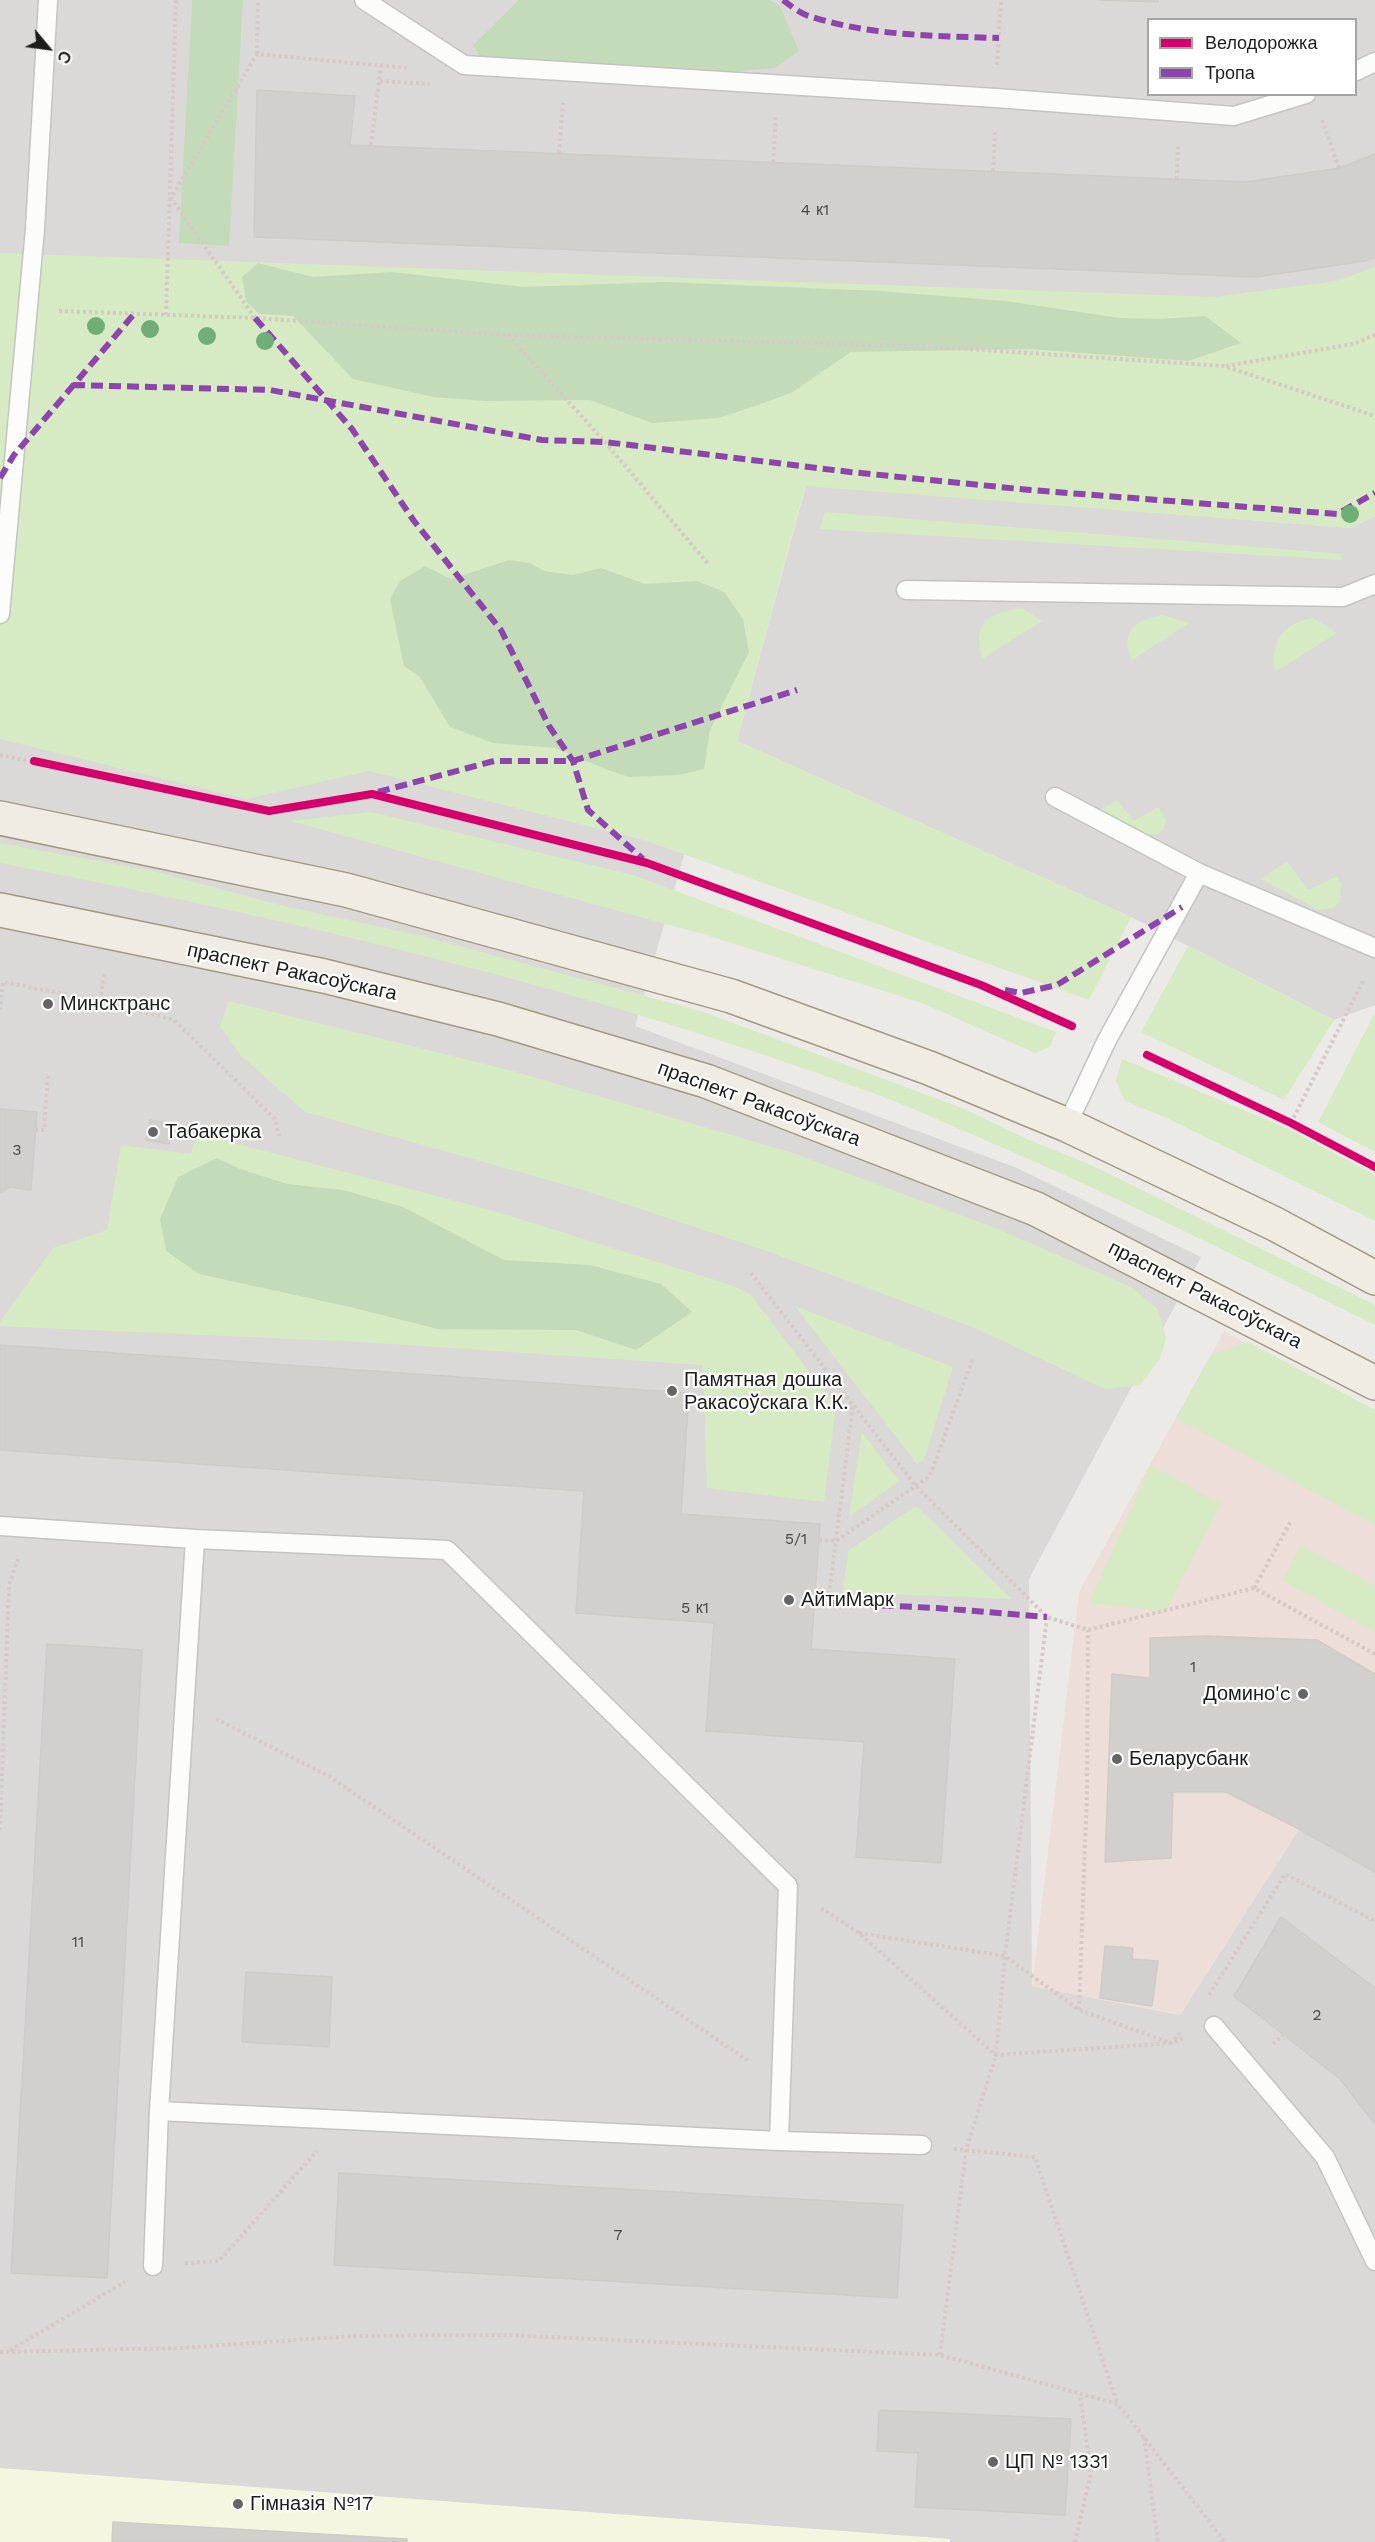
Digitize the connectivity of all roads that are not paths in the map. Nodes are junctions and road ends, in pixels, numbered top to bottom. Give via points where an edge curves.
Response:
1 (48, 0) edge
2 (364, 0) edge
3 (1375, 62) edge
4 (1357, 71) edge
5 (1299, 96) edge
6 (1375, 584) edge
7 (906, 590) dead end
8 (0, 614) edge
9 (1055, 797) dead end
10 (0, 818) edge
11 (1199, 873) junction
12 (0, 910) edge
13 (1375, 948) edge
14 (1067, 1125) junction
15 (1375, 1278) edge
16 (1375, 1383) edge
17 (0, 1526) edge
18 (195, 1539) junction
19 (1214, 2026) road end
20 (159, 2111) junction
21 (779, 2141) junction
22 (922, 2145) road end
23 (1375, 2261) edge
24 (153, 2266) dead end

1 - 8 lane via 35,230
2 - 5 lane via 465,65 1234,116
3 - 4 lane
6 - 7 lane via 1343,597
9 - 11 lane
10 - 14 main road via 346,890 732,996 929,1068
11 - 13 lane
11 - 14 lane via 1107,1040
12 - 16 main road, праспект Ракасоўскага via 324,976 498,1019 706,1081 1036,1209
14 - 15 main road via 1275,1224
17 - 18 lane
18 - 20 lane
18 - 21 lane via 447,1550 788,1886
19 - 23 lane via 1325,2157
20 - 21 lane
20 - 24 lane
21 - 22 lane

